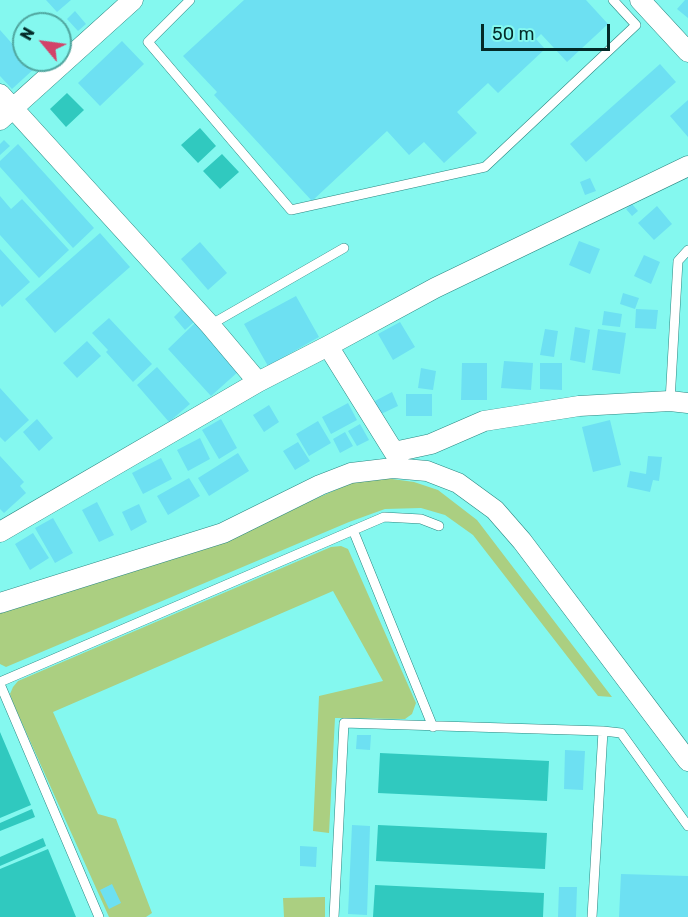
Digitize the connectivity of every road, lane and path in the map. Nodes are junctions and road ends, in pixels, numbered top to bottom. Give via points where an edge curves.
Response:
1 (134, 0) edge
2 (190, 0) edge
3 (613, 0) edge
4 (640, 0) edge
5 (688, 52) edge
6 (4, 108) edge
7 (688, 166) edge
8 (344, 248) dead end
9 (688, 250) edge
10 (210, 325) junction
11 (328, 346) junction
12 (258, 382) junction
13 (679, 402) edge
14 (431, 444) junction
15 (428, 471) junction
16 (439, 526) dead end
17 (1, 529) edge
18 (353, 530) junction
19 (0, 603) edge
20 (0, 683) edge
21 (433, 727) junction
22 (603, 731) junction
23 (688, 761) edge
24 (688, 826) edge
25 (99, 917) edge
26 (334, 917) edge
27 (592, 917) edge

1 - 6 street
2 - 3 lane via 148,42 291,210 485,167 636,25
4 - 5 street
6 - 10 street
7 - 11 street via 435,288
8 - 10 lane
9 - 13 lane via 678,261
10 - 12 street
11 - 12 street
11 - 14 street via 394,452
12 - 17 street
13 - 14 street via 579,406 484,422
14 - 15 street
15 - 19 street via 393,468 351,472 223,533
15 - 23 street via 458,483 495,510
16 - 18 lane via 394,516
18 - 20 lane
18 - 21 lane
20 - 25 lane
21 - 22 lane
21 - 26 lane via 344,723
22 - 24 lane via 621,733
22 - 27 lane

